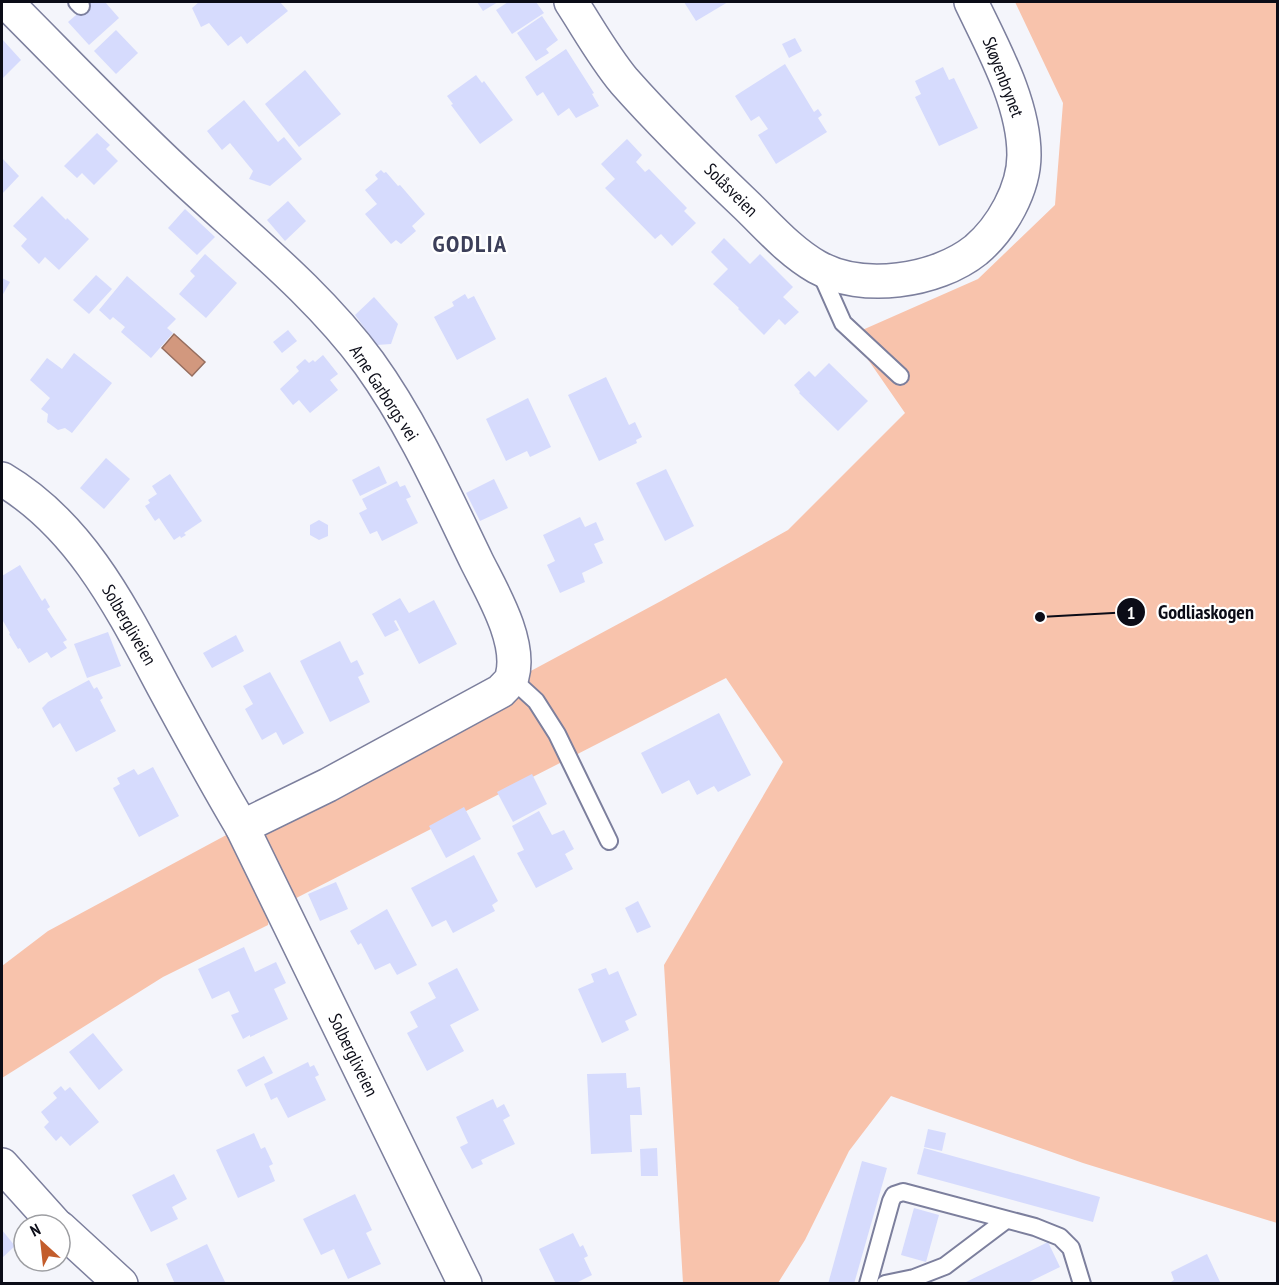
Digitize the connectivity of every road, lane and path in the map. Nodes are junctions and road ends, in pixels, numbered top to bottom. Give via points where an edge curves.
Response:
1 (6, 2) edge
2 (571, 2) edge
3 (971, 2) edge
4 (946, 267) joint
5 (818, 268) junction
6 (900, 376) dead end
7 (2, 479) edge
8 (512, 679) junction
9 (242, 827) junction
10 (609, 842) dead end
11 (2, 1165) edge
12 (45, 1213) edge
13 (1006, 1220) junction
14 (72, 1239) edge
15 (121, 1284) edge
16 (465, 1284) edge
17 (868, 1284) edge
18 (885, 1284) edge
19 (1082, 1284) edge

1 - 8 street, Arne Garborgs vei via 180,175 312,298 368,362 425,457 485,578 511,637
2 - 5 street, Solåsveien via 624,80 796,254
3 - 4 street, Skøyenbrynet via 999,60 1022,123 1024,157 1017,190 1001,223 976,250
4 - 5 street, Solåsveien via 910,279 874,282
5 - 6 lane via 843,323
7 - 9 street, Solbergliveien via 58,523 99,574 127,617
8 - 9 street via 480,704
8 - 10 lane via 536,701 557,734
9 - 16 street, Solbergliveien
11 - 12 street
13 - 17 lane via 898,1192 891,1201
13 - 18 lane via 945,1266
13 - 19 lane via 1060,1237 1071,1248
14 - 15 street

